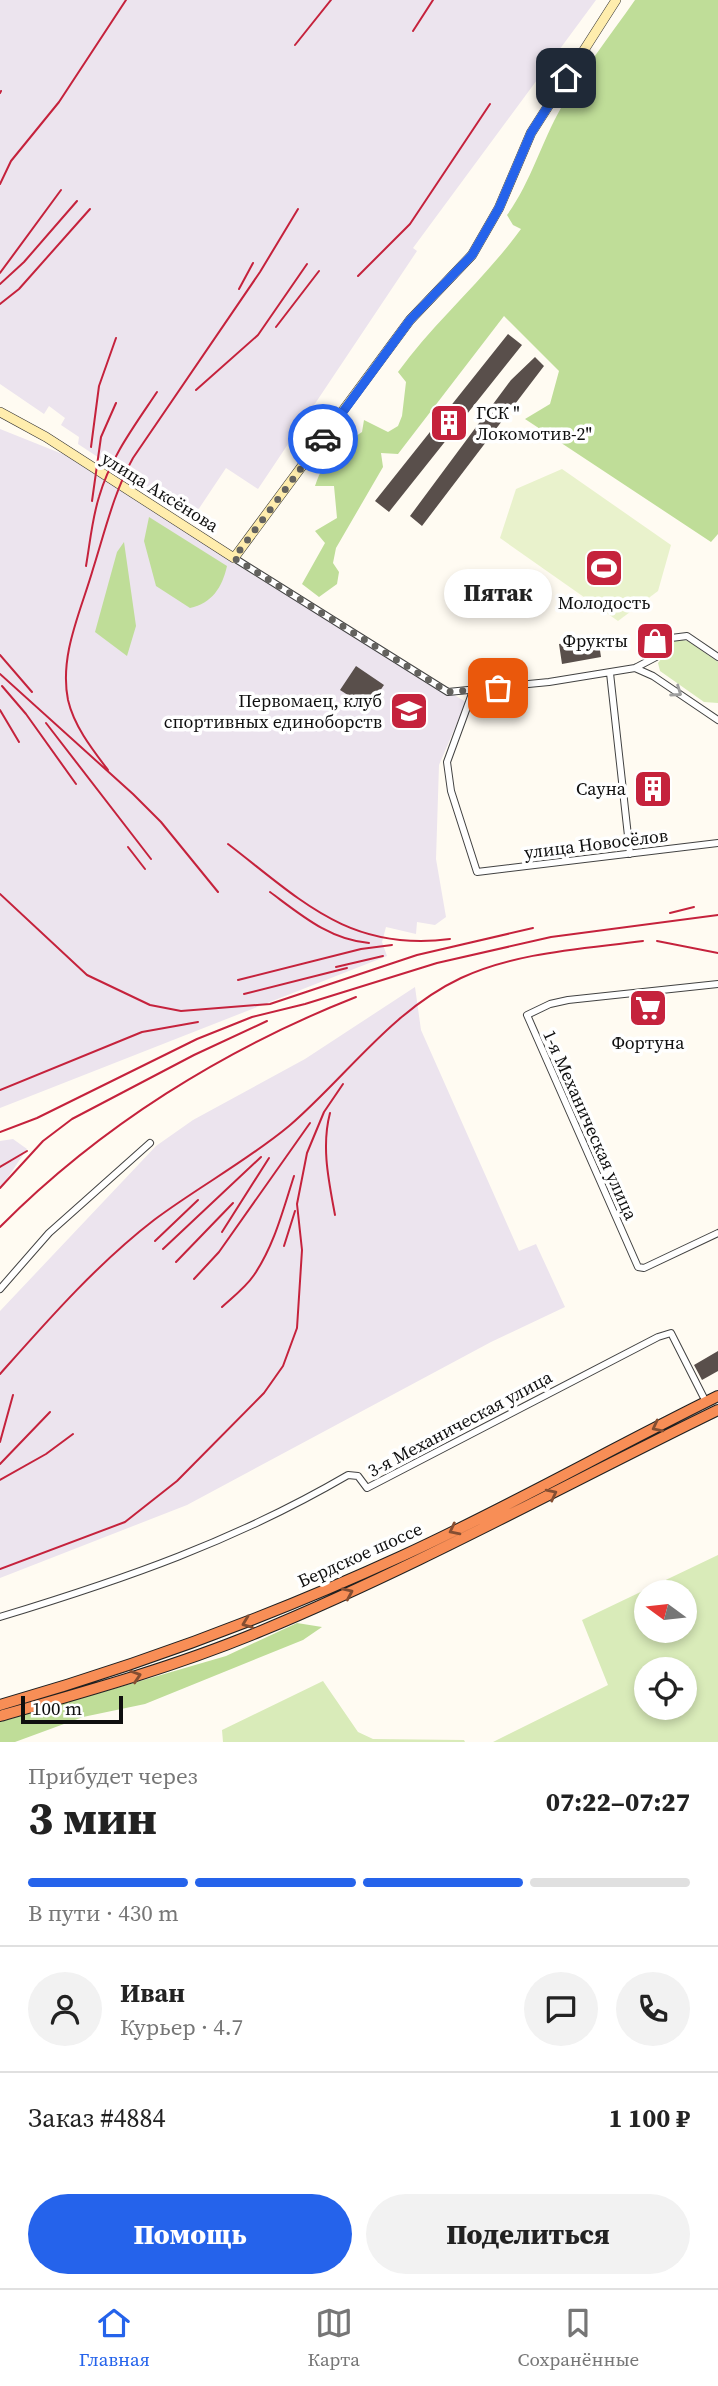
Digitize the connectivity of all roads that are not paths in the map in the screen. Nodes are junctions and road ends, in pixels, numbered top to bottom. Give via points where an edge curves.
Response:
1 (616, 0) edge
2 (0, 412) edge
3 (234, 558) junction
4 (718, 645) edge
5 (715, 655) edge
6 (635, 668) junction
7 (610, 673) junction
8 (473, 691) junction
9 (718, 720) edge
10 (718, 843) edge
11 (630, 854) junction
12 (718, 984) edge
13 (150, 1143) dead end
14 (718, 1233) edge
15 (0, 1289) edge
16 (718, 1396) edge
17 (706, 1402) junction
18 (718, 1410) edge
19 (0, 1616) edge
20 (0, 1705) edge
21 (0, 1716) edge

1 - 3 street via 531,133 499,208 472,255 396,338
2 - 3 street, улица Аксёнова
3 - 8 street, улица Аксёнова via 448,692
4 - 5 street
5 - 6 street, улица Аксёнова via 681,635
6 - 7 street, улица Аксёнова
6 -> 9 street
7 - 8 street, улица Аксёнова
7 - 11 street
8 - 11 street, улица Новосёлов via 447,762 451,791 477,872
10 - 11 street, улица Новосёлов
12 - 14 street, 1-я Механическая улица via 568,1000 527,1015 638,1267
13 - 15 street via 50,1233
16 - 17 highway, Бердское шоссе
17 - 19 street, 3-я Механическая улица via 671,1334 658,1337 367,1488 358,1476 348,1475 236,1535 113,1582
17 -> 20 highway, Бердское шоссе via 328,1589 168,1653
21 -> 18 highway, Бердское шоссе via 108,1685 259,1632 408,1566

